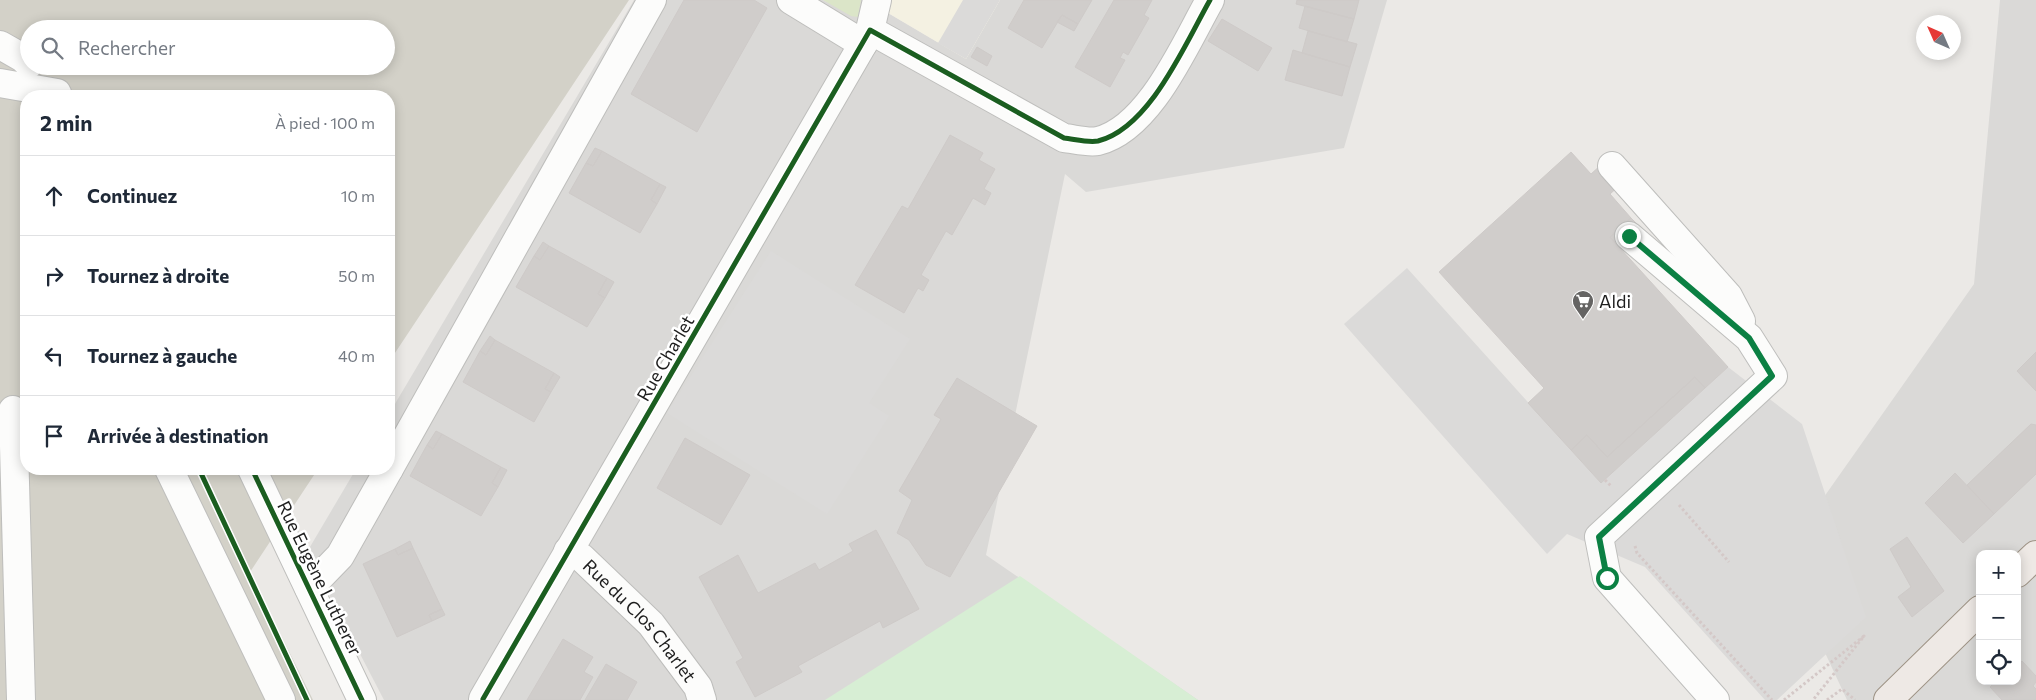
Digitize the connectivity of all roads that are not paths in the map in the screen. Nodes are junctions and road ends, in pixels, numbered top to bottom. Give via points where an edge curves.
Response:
1 (652, 0) edge
2 (791, 0) edge
3 (877, 0) edge
4 (1210, 0) edge
5 (866, 37) junction
6 (0, 45) edge
7 (20, 56) edge
8 (40, 75) edge
9 (0, 83) edge
10 (34, 90) edge
11 (54, 90) edge
12 (1612, 166) dead end
13 (1629, 236) dead end
14 (1749, 338) junction
15 (13, 410) edge
16 (395, 458) edge
17 (171, 475) edge
18 (255, 475) edge
19 (386, 475) edge
20 (568, 551) junction
21 (2036, 555) edge
22 (2021, 569) edge
23 (310, 588) junction
24 (1976, 614) edge
25 (20, 700) edge
26 (281, 700) edge
27 (362, 700) edge
28 (482, 700) edge
29 (702, 700) edge
30 (1715, 700) edge
31 (1888, 700) edge

1 - 16 street
2 - 5 street
3 - 5 street, Rue Charlet
4 - 5 street via 1144,111 1118,134 1096,141 1064,138
5 - 20 street, Rue Charlet
6 - 7 street
8 - 11 street
9 - 10 street
12 - 14 street via 1728,296
13 - 14 street
14 - 30 street via 1772,376 1599,537 1607,578
15 - 25 street
17 - 26 street
18 - 23 street, Rue Eugène Lutherer
19 - 23 street via 340,556
20 - 28 street, Rue Charlet
20 - 29 street, Rue du Clos Charlet via 582,558 651,624 698,688
21 - 22 main road
23 - 27 street, Rue Eugène Lutherer
24 - 31 main road

